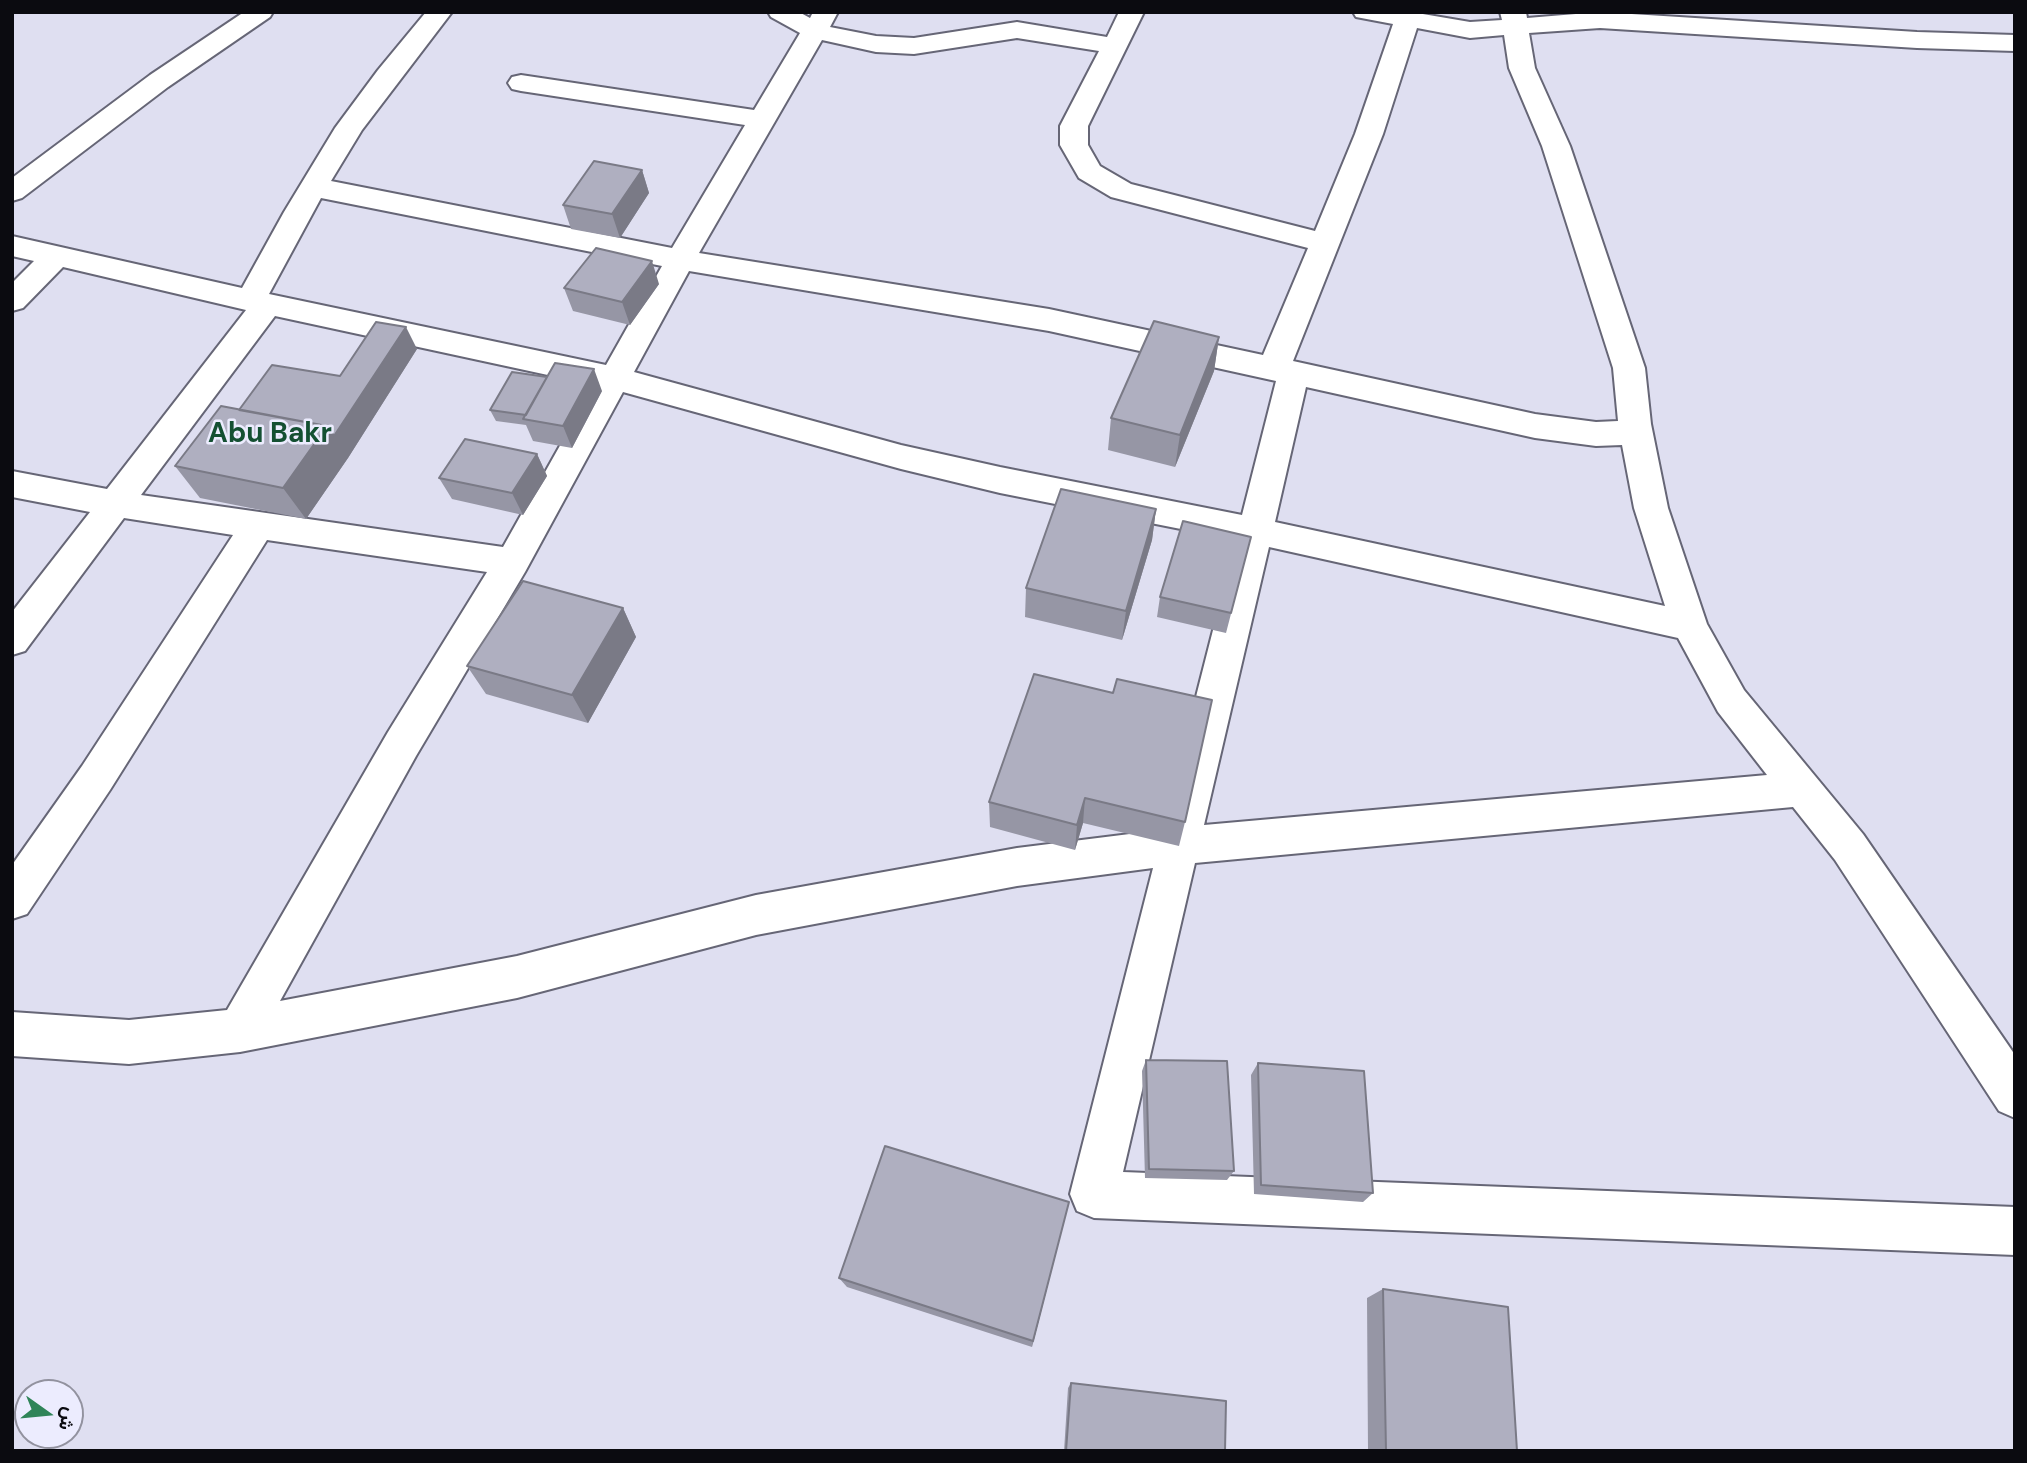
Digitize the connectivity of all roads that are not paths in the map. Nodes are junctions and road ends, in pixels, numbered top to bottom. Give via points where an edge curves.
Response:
1 (261, 12) edge
2 (440, 12) edge
3 (780, 12) edge
4 (1132, 12) edge
5 (1365, 12) edge
6 (1407, 19) junction
7 (1514, 20) edge
8 (821, 22) edge
9 (2015, 43) edge
10 (1115, 46) junction
11 (521, 83) dead end
12 (762, 120) junction
13 (313, 187) junction
14 (12, 192) edge
15 (1324, 243) junction
16 (12, 246) edge
17 (57, 256) junction
18 (681, 260) junction
19 (12, 301) edge
20 (258, 302) junction
21 (1284, 370) junction
22 (614, 379) junction
23 (1637, 433) junction
24 (12, 484) edge
25 (115, 504) junction
26 (258, 525) junction
27 (1256, 531) junction
28 (512, 562) junction
29 (1690, 626) junction
30 (12, 640) edge
31 (1801, 789) junction
32 (1179, 846) junction
33 (12, 900) edge
34 (240, 1030) junction
35 (12, 1034) edge
36 (2015, 1095) edge
37 (2015, 1231) edge

1 - 14 street via 159,80
2 - 13 street via 375,92
3 - 8 street
4 - 10 street
5 - 6 street
6 - 7 street via 1470,30
6 - 15 street via 1369,134
7 - 9 street via 1600,20
7 - 23 street via 1522,68 1556,146 1625,355
8 - 10 street via 865,42 914,46 1017,30
8 - 12 street
10 - 15 street via 1074,126 1074,145 1089,172 1121,191
11 - 12 street
12 - 18 street
13 - 18 street
13 - 20 street
15 - 21 street
16 - 17 street
17 - 19 street
17 - 20 street
18 - 21 street via 1049,320
18 - 22 street
20 - 22 street
20 - 25 street
21 - 23 street via 1557,430
21 - 27 street
22 - 27 street via 901,457
22 - 28 street
23 - 29 street via 1651,508
24 - 25 street
25 - 26 street
25 - 30 street
26 - 28 street
26 - 33 street
27 - 29 street
27 - 32 street
28 - 34 street via 401,744
29 - 31 street via 1731,701
31 - 32 street
31 - 36 street via 1849,847
32 - 34 street via 1017,867 857,895 757,915 517,977
32 - 37 street via 1094,1194
34 - 35 street via 129,1042

